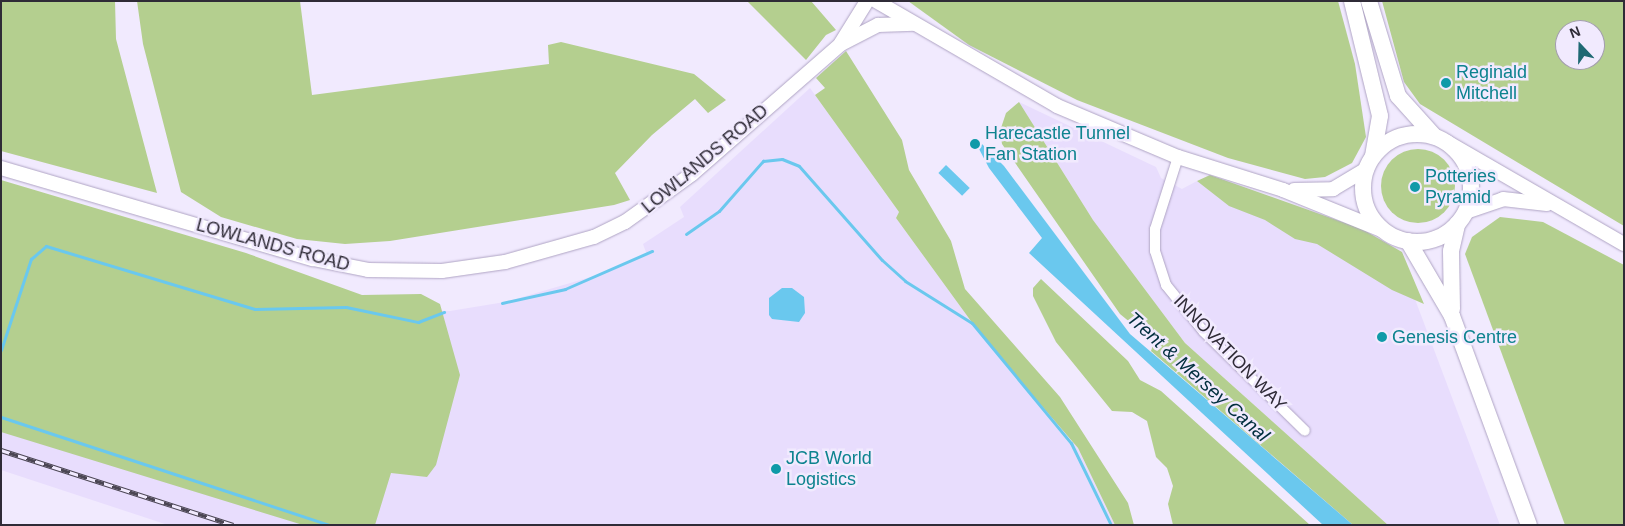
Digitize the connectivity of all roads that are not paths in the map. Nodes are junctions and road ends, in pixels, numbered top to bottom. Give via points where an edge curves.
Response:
1 (1352, 1) edge
2 (1369, 1) edge
3 (870, 5) edge
4 (914, 24) junction
5 (876, 25) junction
6 (841, 44) junction
7 (1441, 139) junction
8 (1178, 157) junction
9 (1369, 163) junction
10 (1, 168) edge
11 (1283, 190) junction
12 (1557, 206) junction
13 (1461, 218) junction
14 (1384, 231) junction
15 (1408, 241) junction
16 (1624, 244) edge
17 (1452, 316) junction
18 (1305, 430) dead end
19 (1530, 525) edge

1 - 9 main road via 1380,116
2 - 7 main road via 1398,96
3 - 4 street
3 - 5 street via 884,16
3 - 5 street via 865,24
3 - 6 street, LOWLANDS ROAD
4 - 5 street
4 - 8 street via 1057,106
5 - 6 street, LOWLANDS ROAD
6 - 10 street, LOWLANDS ROAD via 649,208 594,237 470,268 368,270 313,259
7 - 9 main road via 1396,137
7 - 12 street
7 - 13 main road via 1469,172 1471,190
8 - 11 street
8 - 18 street, INNOVATION WAY via 1155,230 1155,251 1164,280 1204,332
9 - 11 street via 1333,188
9 - 14 main road via 1364,199
11 - 14 street
12 - 13 street via 1503,199
12 - 16 street
13 - 15 main road via 1431,240
13 - 17 main road via 1451,251
14 - 15 main road
15 - 17 main road
17 - 19 main road

